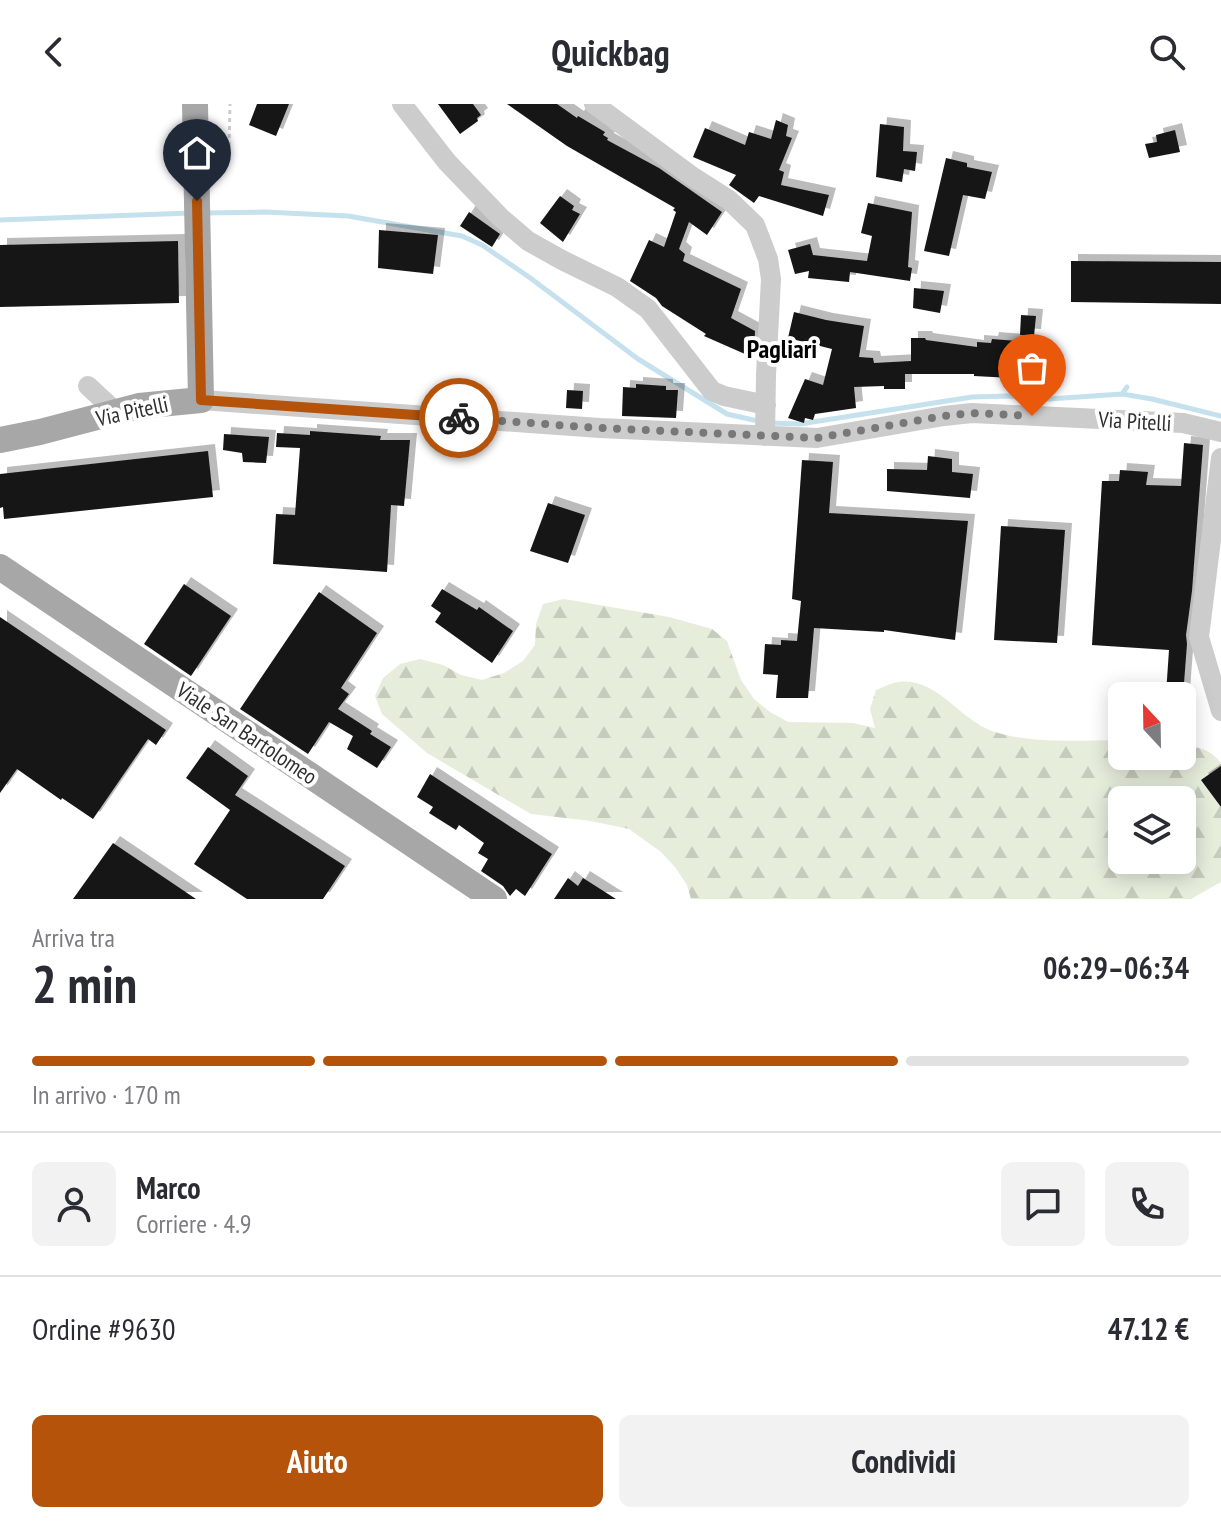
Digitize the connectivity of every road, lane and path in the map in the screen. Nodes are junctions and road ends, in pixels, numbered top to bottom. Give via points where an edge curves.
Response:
1 (195, 104) edge
2 (230, 104) edge
3 (402, 104) edge
4 (594, 104) edge
5 (229, 146) dead end
6 (88, 386) dead end
7 (201, 400) junction
8 (766, 408) junction
9 (116, 412) junction
10 (1221, 432) edge
11 (765, 435) junction
12 (0, 440) edge
13 (1221, 458) edge
14 (0, 567) edge
15 (1221, 711) edge
16 (494, 899) edge

1 - 7 main road
2 - 5 path
3 - 8 street via 447,162 528,241 648,309 712,391
4 - 8 street via 729,200 755,225 771,279
6 - 9 street
7 - 9 main road, Via Pitelli
7 - 11 street, Via Pitelli
8 - 11 street
9 - 12 main road, Via Pitelli
10 - 11 street, Via Pitelli via 1183,423 972,413 817,438
13 - 15 street via 1199,637
14 - 16 main road, Viale San Bartolomeo

